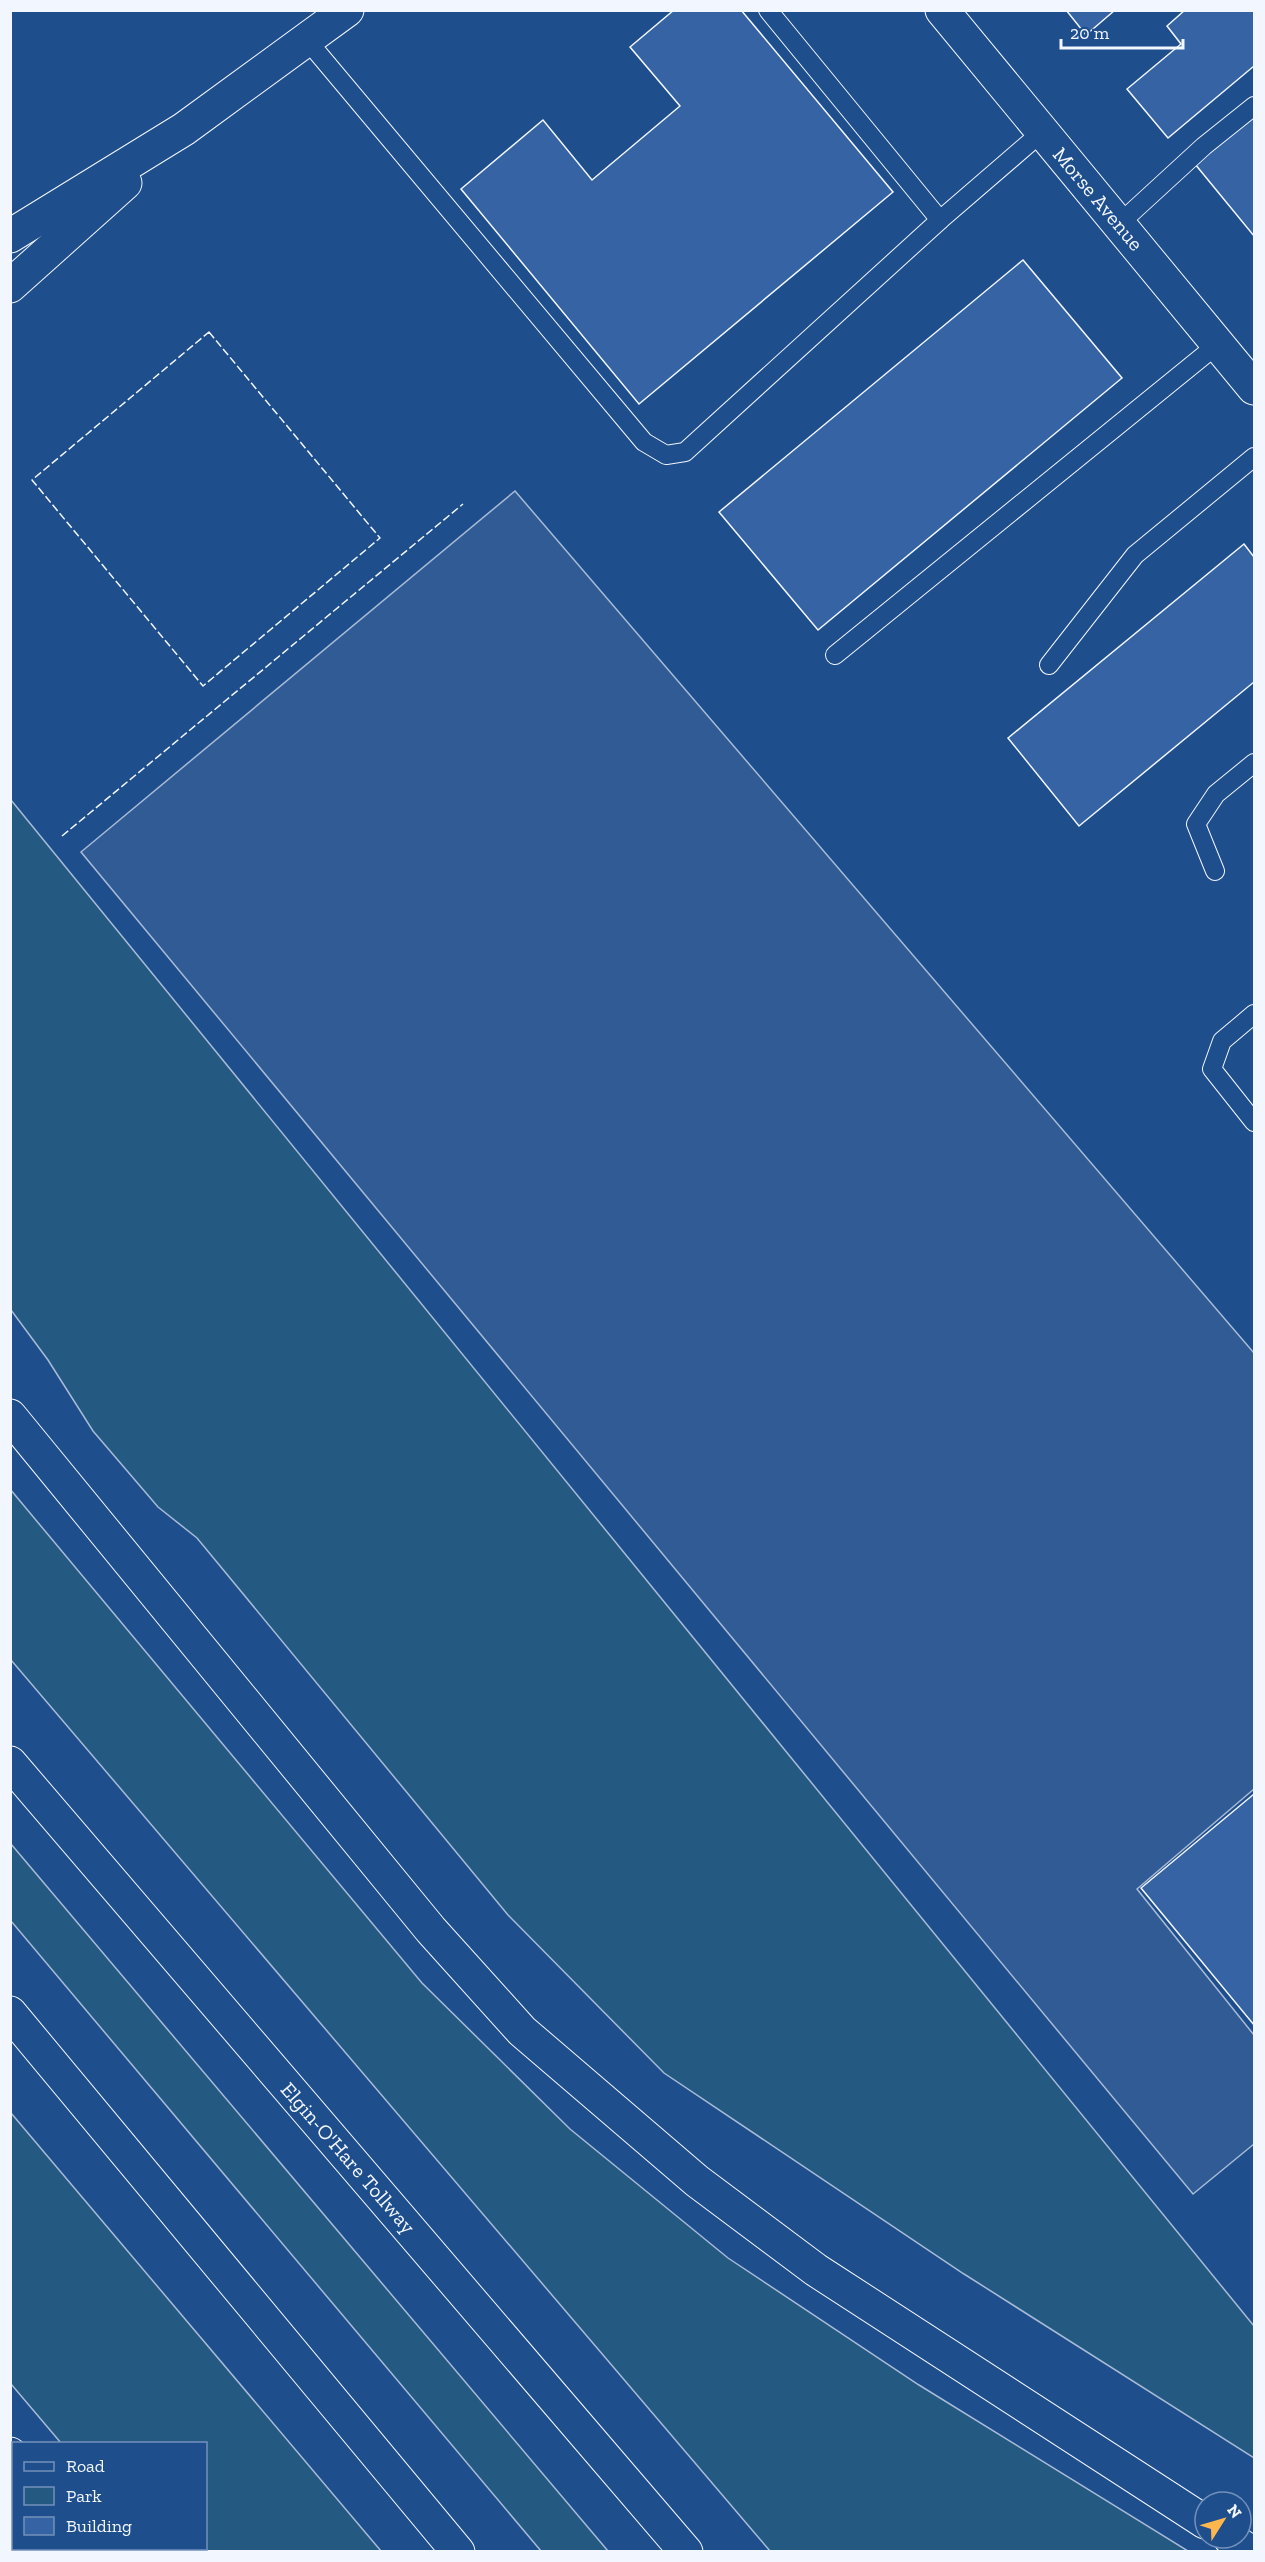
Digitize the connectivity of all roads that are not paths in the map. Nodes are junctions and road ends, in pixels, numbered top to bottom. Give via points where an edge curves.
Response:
1 (347, 10) edge
2 (768, 10) edge
3 (942, 10) edge
4 (307, 40) junction
5 (1254, 106) edge
6 (184, 129) junction
7 (1042, 132) junction
8 (940, 220) junction
9 (1119, 224) junction
10 (10, 236) edge
11 (10, 286) edge
12 (1218, 344) junction
13 (1254, 388) edge
14 (1254, 457) edge
15 (836, 655) dead end
16 (1049, 664) dead end
17 (1254, 763) edge
18 (1215, 871) dead end
19 (1254, 1014) edge
20 (1254, 1122) edge
21 (10, 1416) edge
22 (10, 1744) edge
23 (10, 1763) edge
24 (75, 1837) junction
25 (10, 2013) edge
26 (10, 2024) edge
27 (63, 2078) junction
28 (1193, 2514) edge
29 (458, 2552) edge
30 (686, 2552) edge

1 - 4 main road
2 - 8 lane
3 - 7 main road, Morse Avenue
4 - 6 main road
4 - 8 lane via 644,442 666,455 685,452
5 - 9 lane
6 - 10 main road
6 - 11 main road
7 - 8 lane
7 - 9 main road, Morse Avenue
9 - 12 main road, Morse Avenue
12 - 13 main road, Morse Avenue
12 - 15 lane
14 - 16 lane via 1135,555
17 - 18 lane via 1216,794 1196,824
19 - 20 lane via 1222,1041 1212,1069
21 - 28 main road via 431,1930 522,2031 697,2181 816,2270
22 - 24 main road
23 - 24 main road, Elgin-O'Hare Tollway
24 - 30 main road, Elgin-O'Hare Tollway
25 - 27 main road
26 - 27 main road
27 - 29 main road

